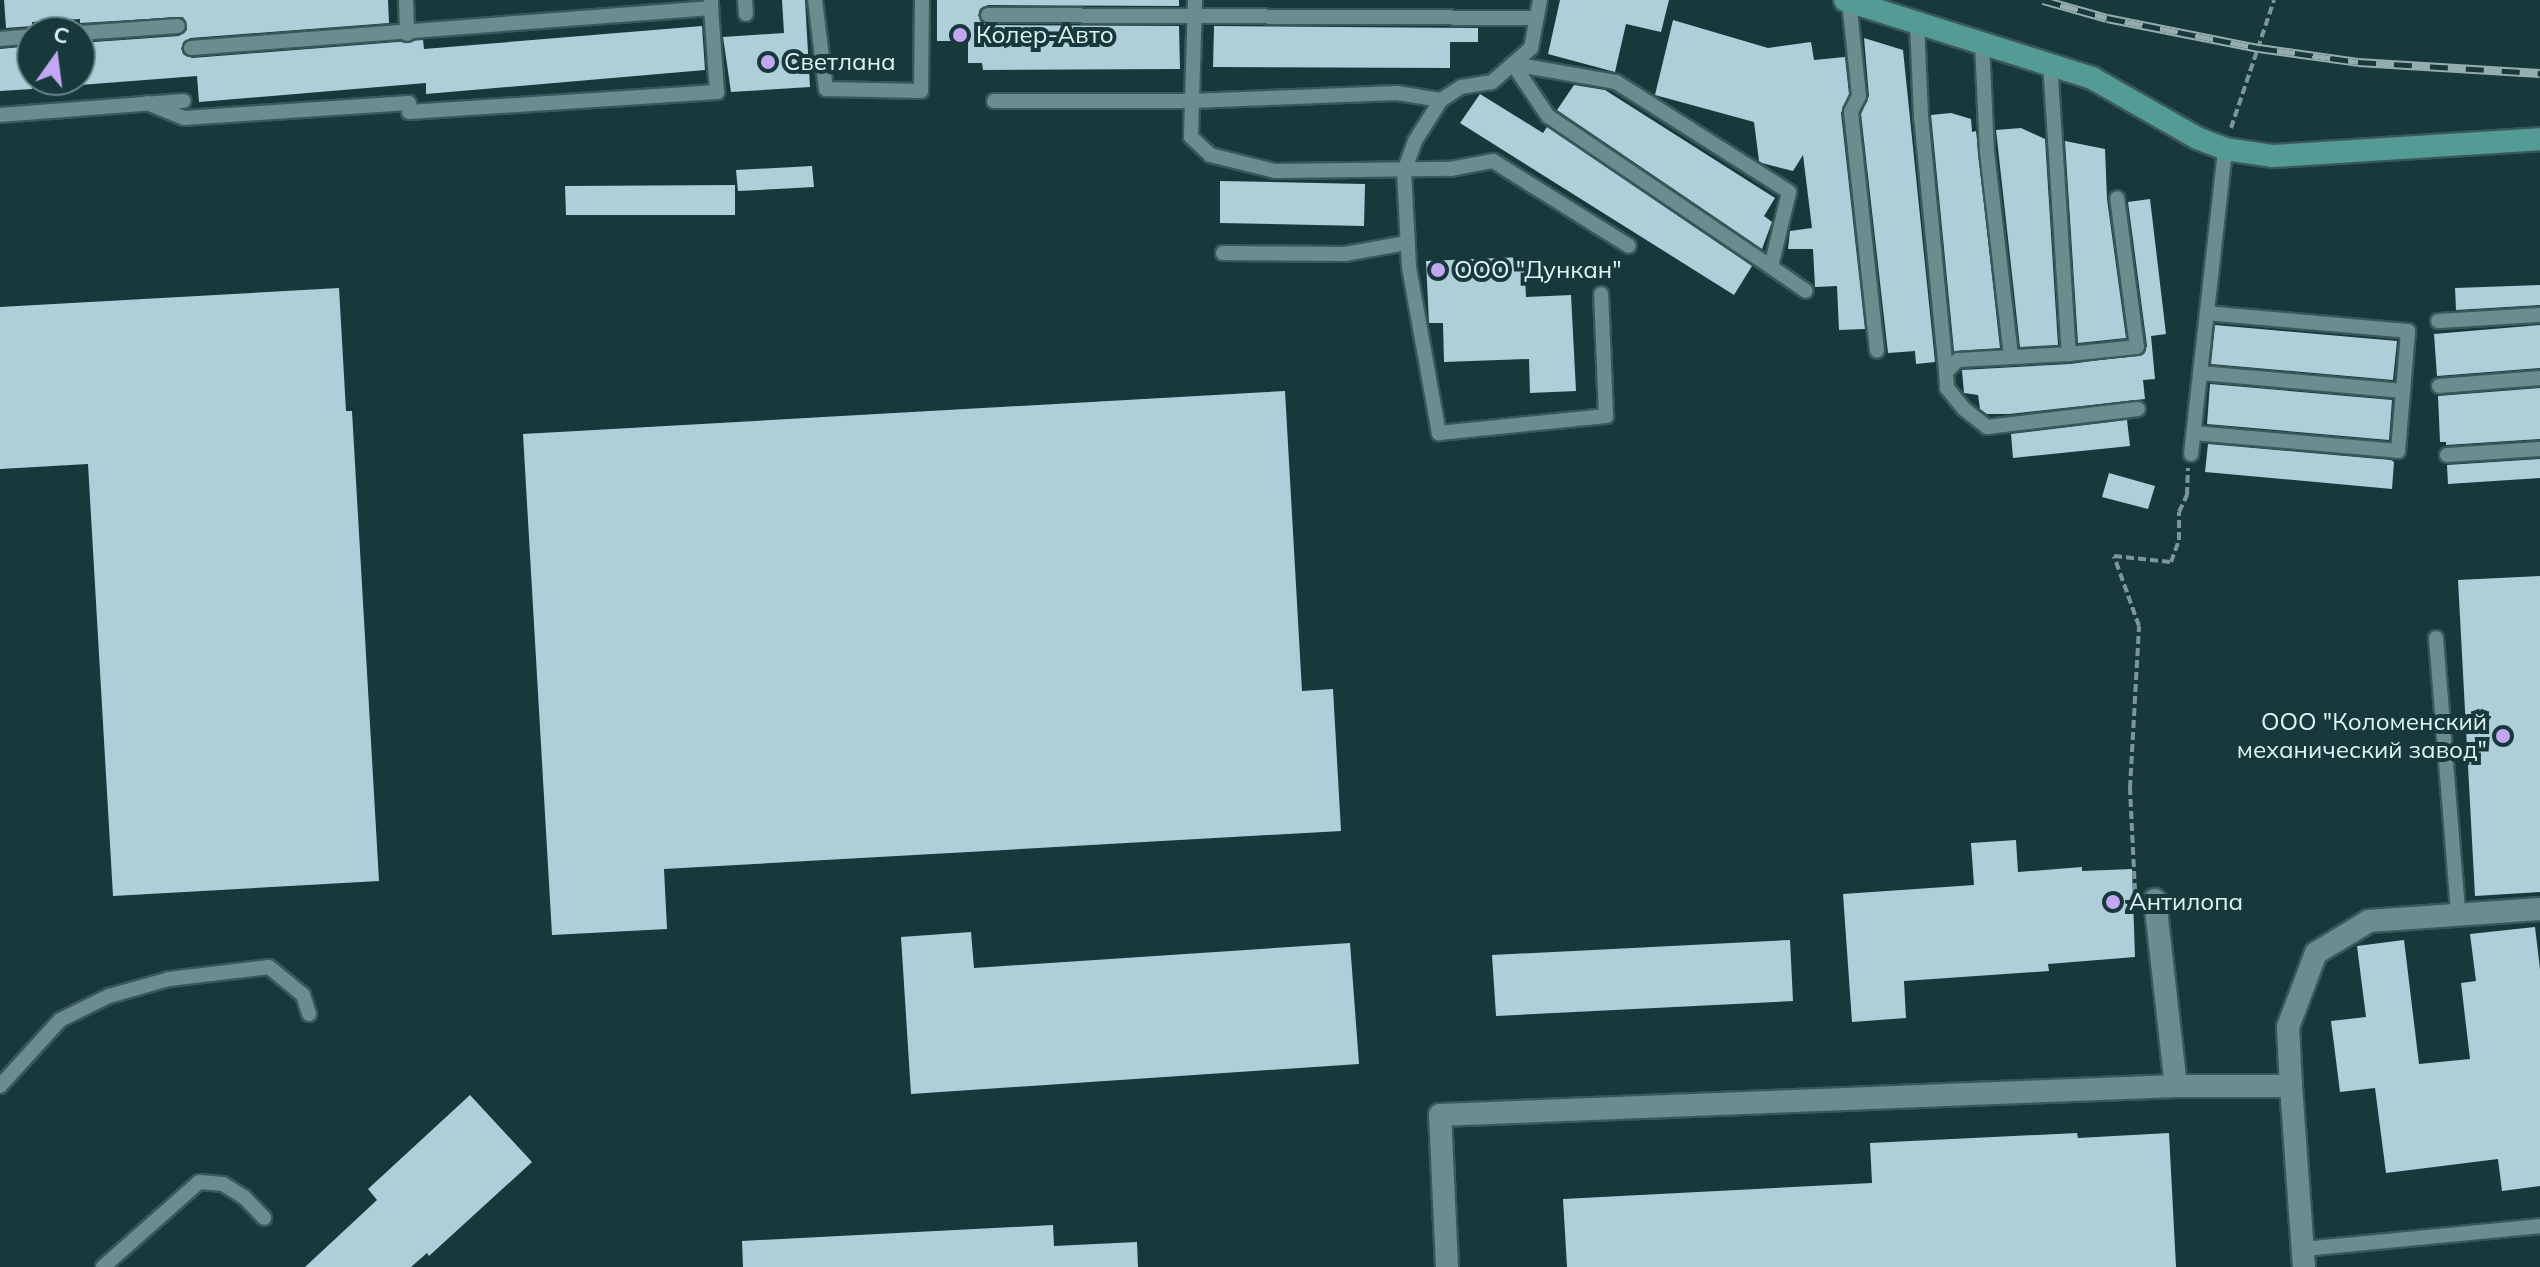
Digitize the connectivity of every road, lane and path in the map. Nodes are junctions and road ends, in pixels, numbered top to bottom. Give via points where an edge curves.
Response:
1 (406, 0) edge
2 (815, 0) edge
3 (922, 0) edge
4 (1540, 0) edge
5 (2274, 0) edge
6 (1847, 1) edge
7 (711, 4) edge
8 (1195, 8) edge
9 (988, 15) dead end
10 (1535, 18) junction
11 (1917, 24) junction
12 (178, 26) dead end
13 (96, 32) edge
14 (407, 34) junction
15 (1982, 43) junction
16 (191, 48) dead end
17 (2050, 63) junction
18 (1513, 64) junction
19 (1441, 100) junction
20 (183, 101) dead end
21 (994, 101) dead end
22 (1191, 101) junction
23 (147, 103) junction
24 (0, 115) edge
25 (2540, 139) edge
26 (2225, 149) junction
27 (1404, 171) junction
28 (2117, 198) dead end
29 (1407, 243) junction
30 (1629, 246) dead end
31 (1223, 253) dead end
32 (1771, 267) junction
33 (1806, 291) dead end
34 (1601, 294) dead end
35 (2207, 313) junction
36 (2540, 315) edge
37 (2438, 321) dead end
38 (1877, 351) dead end
39 (2069, 354) junction
40 (2011, 357) junction
41 (1946, 372) junction
42 (2201, 373) junction
43 (2540, 378) edge
44 (2439, 386) dead end
45 (2403, 391) junction
46 (2138, 409) dead end
47 (2194, 433) junction
48 (2540, 449) edge
49 (2191, 454) joint
50 (2447, 455) dead end
51 (2436, 638) dead end
52 (2155, 900) joint
53 (2540, 909) edge
54 (2458, 913) junction
55 (309, 1014) dead end
56 (0, 1086) edge
57 (2176, 1086) junction
58 (2291, 1086) junction
59 (264, 1218) dead end
60 (2540, 1226) edge
61 (2304, 1258) edge
62 (103, 1267) edge
63 (1447, 1267) edge

1 - 14 lane
2 - 3 lane via 826,89 921,91
4 - 10 lane
5 - 26 path
6 - 11 main road
6 - 38 lane via 1859,96 1851,112
7 - 14 lane
7 - 23 lane via 717,92 409,112 409,103 184,118
8 - 9 lane
8 - 10 lane
8 - 22 lane
10 - 18 lane via 1531,48
11 - 15 main road
11 - 41 lane
12 - 13 lane
14 - 16 lane
15 - 17 main road
15 - 40 lane via 1987,152
17 - 26 main road via 2106,85
17 - 39 lane
18 - 19 lane via 1492,82 1461,87
18 - 32 lane via 1548,116
18 - 32 lane via 1616,82 1789,192
19 - 22 lane via 1397,93
19 - 27 lane via 1415,141
20 - 23 lane
21 - 22 lane
22 - 27 lane via 1191,137 1210,155 1275,171
23 - 24 lane
25 - 26 main road via 2273,156
26 - 35 lane
27 - 29 lane
27 - 30 lane via 1493,161
28 - 39 lane via 2137,347
29 - 31 lane via 1345,254
29 - 34 lane via 1439,433 1606,416
32 - 33 lane
35 - 42 lane
35 - 45 lane via 2408,331
36 - 37 lane
39 - 40 lane
40 - 41 lane via 1958,360
41 - 46 lane via 1947,388 1987,427
42 - 45 lane
42 - 47 lane
43 - 44 lane
45 - 47 lane via 2398,451
47 - 49 lane
48 - 50 lane
49 - 52 path via 2171,562 2114,556 2139,626 2130,788 2136,901
51 - 54 lane
52 - 57 street
53 - 54 street
54 - 58 street via 2369,921 2316,953 2288,1027
55 - 56 lane via 303,995 269,967 169,979 109,996 60,1020
57 - 58 street
57 - 63 street via 1440,1115
58 - 61 street
59 - 62 lane via 223,1184 199,1182
60 - 61 lane

